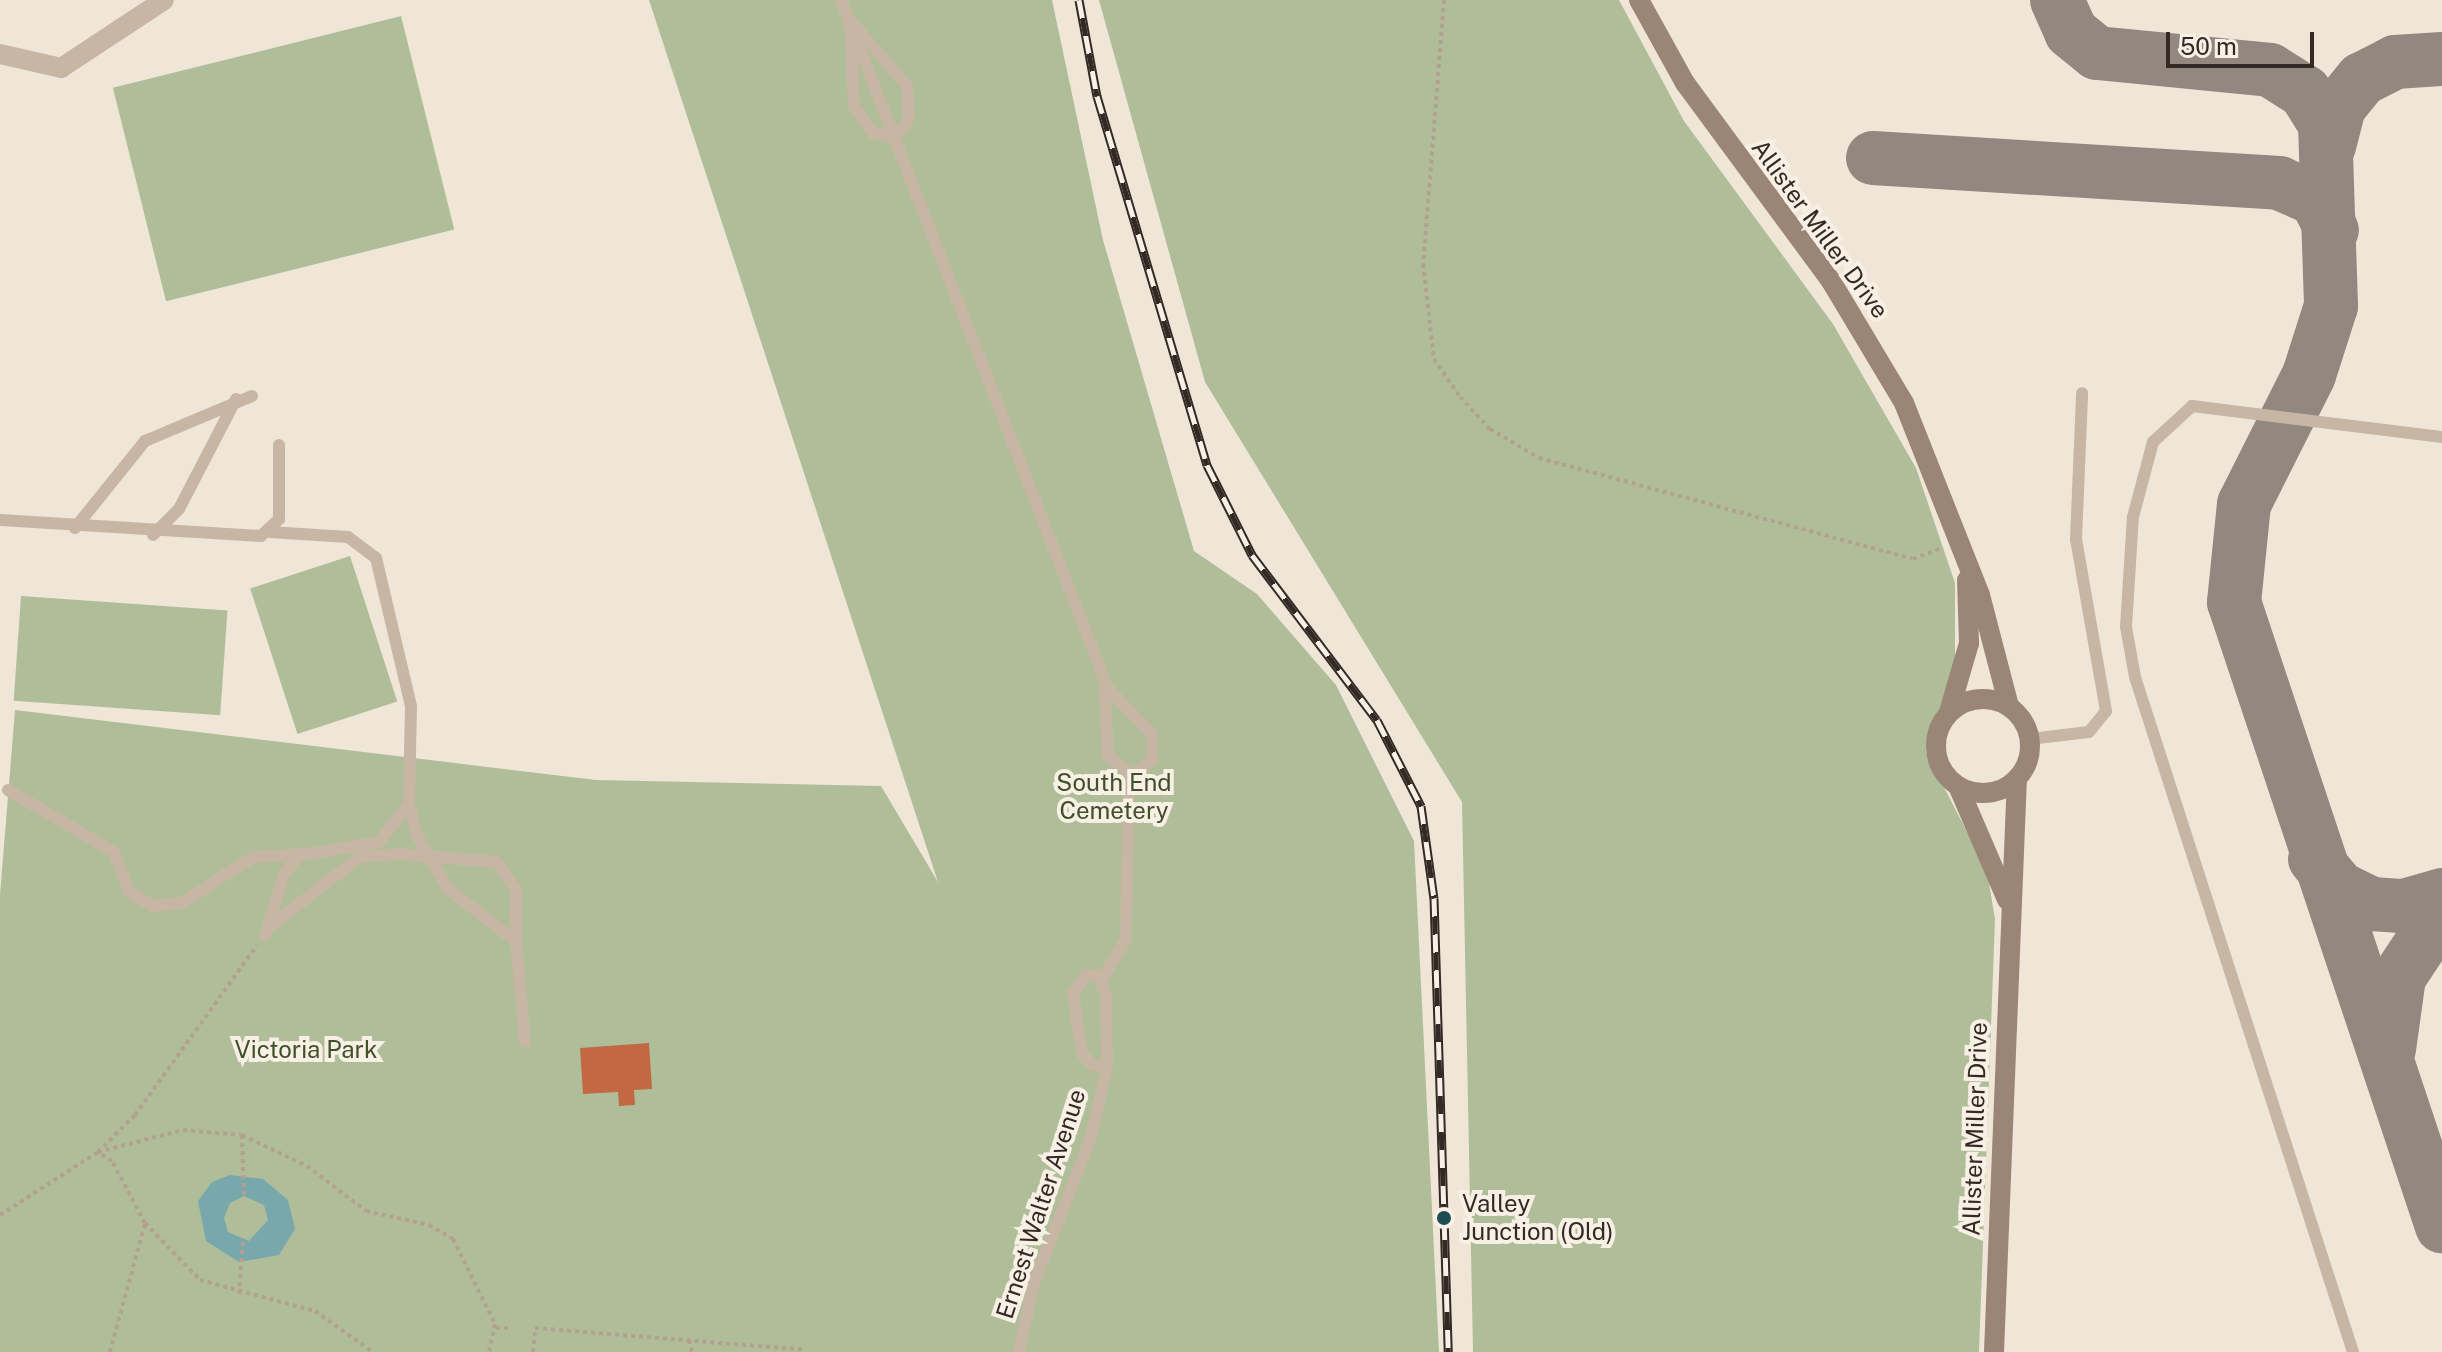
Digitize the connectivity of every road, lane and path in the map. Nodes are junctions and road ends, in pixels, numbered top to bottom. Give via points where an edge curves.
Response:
1 (164, 0) edge
2 (841, 0) edge
3 (1444, 0) edge
4 (1639, 0) edge
5 (850, 20) junction
6 (0, 54) edge
7 (896, 137) junction
8 (2082, 393) dead end
9 (252, 396) dead end
10 (236, 399) junction
11 (2442, 437) edge
12 (279, 445) dead end
13 (0, 520) edge
14 (75, 528) junction
15 (270, 532) junction
16 (153, 535) junction
17 (1961, 541) junction
18 (1107, 687) junction
19 (2009, 706) junction
20 (1949, 712) junction
21 (2030, 739) junction
22 (1129, 775) junction
23 (2017, 778) junction
24 (1958, 786) junction
25 (8, 790) dead end
26 (409, 804) junction
27 (303, 854) junction
28 (427, 858) junction
29 (2009, 908) junction
30 (268, 930) junction
31 (516, 941) junction
32 (1099, 979) junction
33 (525, 1042) dead end
34 (1107, 1067) junction
35 (242, 1135) junction
36 (98, 1152) junction
37 (244, 1196) dead end
38 (0, 1215) edge
39 (145, 1223) junction
40 (243, 1241) dead end
41 (239, 1294) junction
42 (496, 1328) junction
43 (508, 1328) dead end
44 (689, 1340) junction
45 (806, 1350) dead end
46 (110, 1352) edge
47 (373, 1352) edge
48 (489, 1352) edge
49 (533, 1352) edge
50 (692, 1352) edge
51 (1019, 1352) edge
52 (1994, 1352) edge
53 (2353, 1352) edge

1 - 6 street via 61,68
2 - 5 lane
3 - 17 path via 1424,310 1434,359 1490,429 1539,458 1913,559
4 - 17 street, Allister Miller Drive via 1685,83 1864,334 1920,435
5 - 7 lane
5 - 7 lane via 907,86 909,118
5 - 7 lane via 854,106 873,133
7 - 18 lane
8 - 21 lane via 2076,539 2106,711 2089,732
9 - 10 lane
10 - 14 lane via 145,441
10 - 16 lane via 179,509
11 - 53 lane via 2192,406 2153,442 2133,517 2126,627 2135,677
12 - 15 lane via 279,519
13 - 14 lane
14 - 16 lane
15 - 16 lane
15 - 26 lane via 348,537 376,558 411,706
17 - 19 street, Allister Miller Drive
17 - 20 street, Allister Miller Drive via 1969,643
18 - 22 lane via 1105,749
18 - 22 lane via 1142,716 1155,741 1149,765
19 - 20 street via 1978,698
19 - 21 street
20 - 24 street via 1936,751
21 - 23 street
22 - 32 lane via 1126,939
23 - 24 street via 1983,793
23 - 29 street, Allister Miller Drive
24 - 29 street, Allister Miller Drive via 1990,849
25 - 27 lane via 114,852 129,892 153,906 182,903 253,857
26 - 27 lane via 379,842
26 - 28 lane
27 - 30 lane via 284,874
28 - 30 lane via 360,857
28 - 31 lane via 453,894
28 - 31 lane via 497,862 516,890
29 - 52 street, Allister Miller Drive
30 - 36 path via 135,1115
31 - 33 lane
32 - 34 lane, Ernest Walter Avenue via 1109,1020
32 - 34 lane via 1081,977 1074,1004 1086,1061
34 - 51 lane, Ernest Walter Avenue via 1091,1137 1036,1276
35 - 36 path via 183,1130
35 - 37 path
35 - 42 path via 307,1166 374,1215 446,1233 465,1253
36 - 38 path
36 - 39 path via 112,1161
39 - 41 path via 181,1267
39 - 46 path
40 - 41 path
41 - 47 path via 315,1311
42 - 43 path
42 - 48 path
44 - 45 path
44 - 49 path via 535,1328
44 - 50 path

